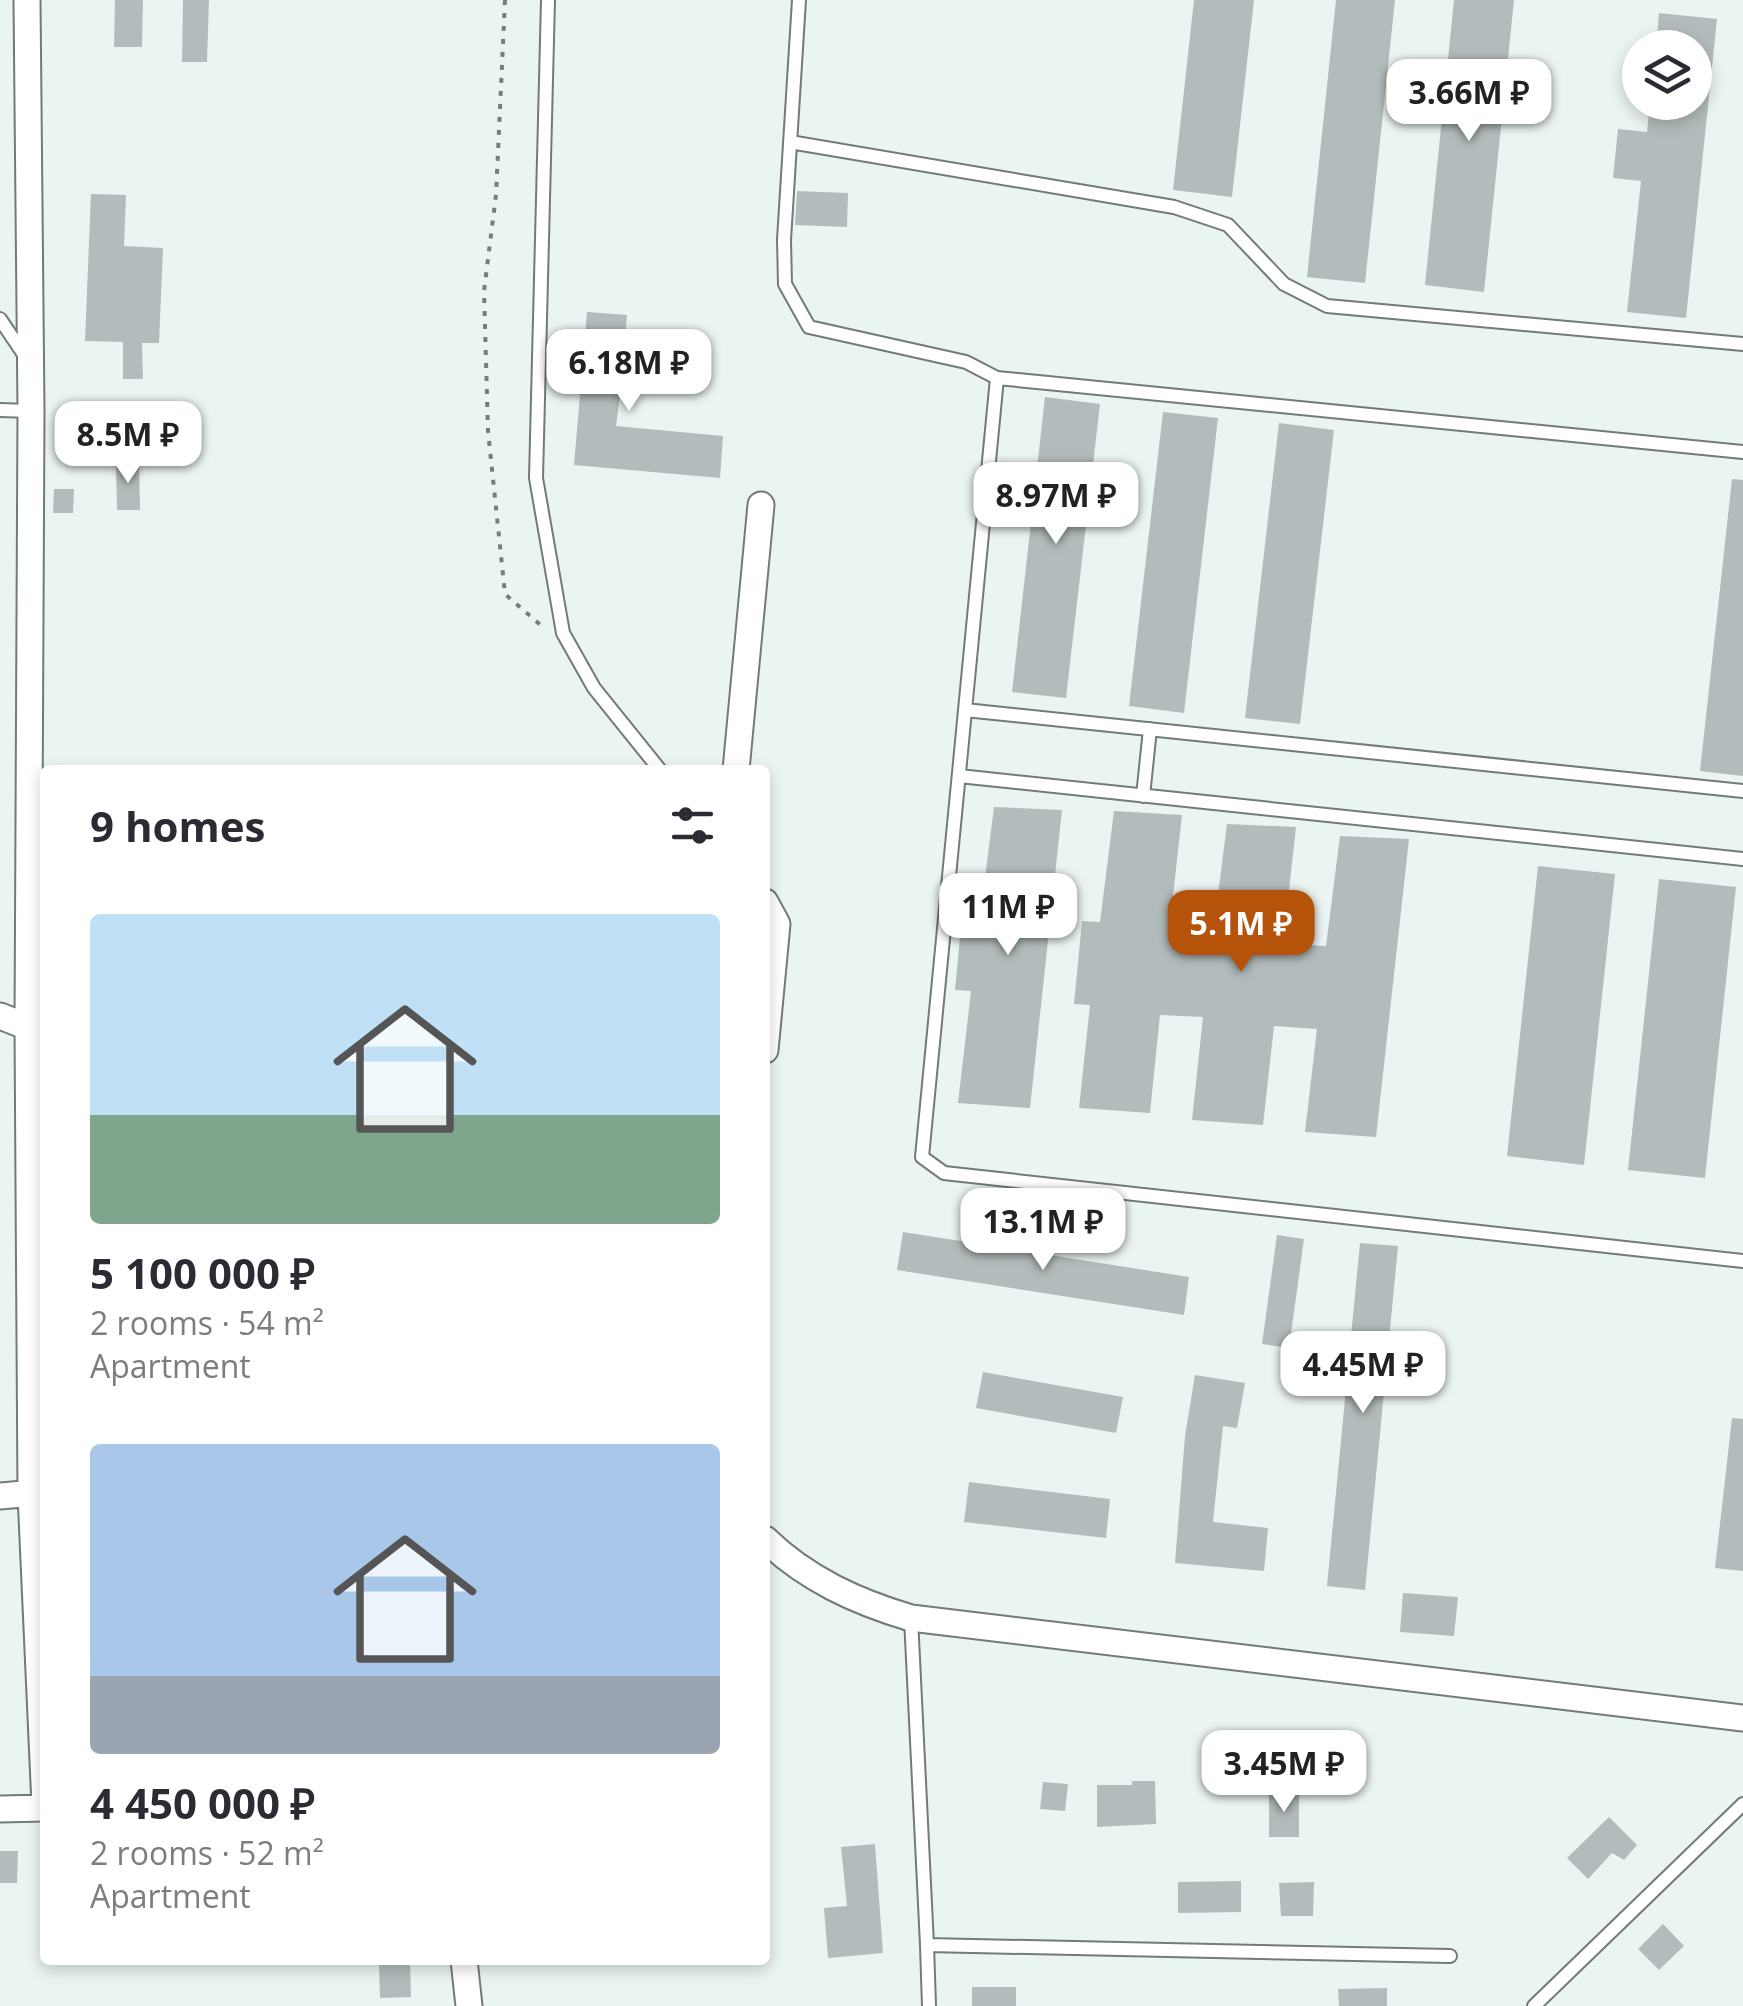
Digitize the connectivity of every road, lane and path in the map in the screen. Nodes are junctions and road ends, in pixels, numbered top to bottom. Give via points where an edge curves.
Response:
1 (26, 0) edge
2 (505, 0) edge
3 (548, 0) edge
4 (799, 0) edge
5 (790, 142) junction
6 (0, 320) edge
7 (1743, 344) edge
8 (31, 365) junction
9 (997, 378) junction
10 (0, 410) edge
11 (32, 411) junction
12 (1743, 452) edge
13 (761, 505) dead end
14 (549, 633) dead end
15 (965, 710) junction
16 (1150, 729) junction
17 (656, 765) edge
18 (736, 765) edge
19 (959, 776) junction
20 (1743, 791) edge
21 (1143, 796) junction
22 (1743, 859) edge
23 (770, 910) edge
24 (770, 1002) edge
25 (0, 1016) edge
26 (28, 1027) junction
27 (1743, 1261) edge
28 (38, 1493) edge
29 (0, 1496) edge
30 (770, 1543) edge
31 (40, 1582) edge
32 (911, 1618) junction
33 (1743, 1718) edge
34 (1743, 1804) edge
35 (40, 1806) edge
36 (0, 1809) edge
37 (928, 1946) junction
38 (1450, 1956) dead end
39 (465, 1965) edge
40 (469, 2006) edge
41 (930, 2006) edge
42 (1534, 2006) edge

1 - 8 street
2 - 14 path via 496,195 484,291 488,432 505,594
3 - 17 lane via 536,478 563,633 594,688
4 - 5 lane
5 - 7 lane via 1174,206 1228,225 1284,284 1327,306
5 - 9 lane via 784,284 809,327 966,362
6 - 8 lane
8 - 11 street
9 - 12 lane
9 - 15 lane
10 - 11 lane
11 - 26 street
13 - 18 street
15 - 16 lane
15 - 19 lane
16 - 20 lane
16 - 21 lane
19 - 21 lane
19 - 27 lane via 922,1157 944,1174
21 - 22 lane
23 - 24 street via 778,924
25 - 26 street
26 - 28 street
28 - 29 street
28 - 31 street
30 - 32 street via 819,1581
32 - 33 street
32 - 37 lane
34 - 42 lane
35 - 36 street
37 - 38 lane
37 - 41 lane
39 - 40 street

